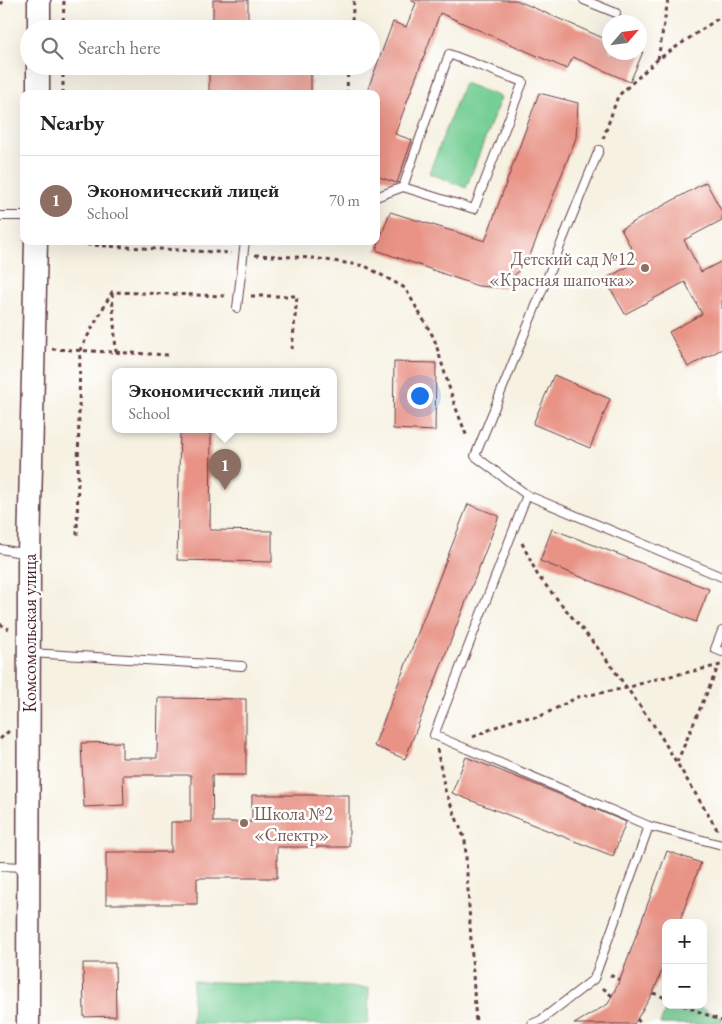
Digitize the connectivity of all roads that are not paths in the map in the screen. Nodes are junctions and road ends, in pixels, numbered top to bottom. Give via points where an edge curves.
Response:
1 (39, 0) edge
2 (584, 0) edge
3 (616, 13) dead end
4 (39, 20) edge
5 (38, 75) edge
6 (38, 90) edge
7 (599, 150) road end
8 (403, 186) junction
9 (380, 195) edge
10 (0, 216) edge
11 (20, 216) edge
12 (44, 245) edge
13 (245, 245) edge
14 (237, 308) dead end
15 (527, 495) junction
16 (0, 549) edge
17 (29, 554) junction
18 (722, 577) edge
19 (722, 631) edge
20 (722, 652) edge
21 (29, 653) junction
22 (242, 666) dead end
23 (649, 826) junction
24 (722, 845) edge
25 (0, 866) edge
26 (28, 867) junction
27 (28, 1024) edge
28 (532, 1024) edge

1 - 4 street
2 - 3 lane
5 - 6 street
7 - 15 lane via 475,456
8 - 8 lane via 474,209 523,82 449,54
8 - 9 lane
10 - 11 lane
12 - 17 street, Комсомольская улица
13 - 14 lane
15 - 18 lane
15 - 23 lane via 434,735
16 - 17 lane
17 - 21 street, Комсомольская улица
19 - 20 lane via 715,649
21 - 22 lane
21 - 26 street, Комсомольская улица
23 - 24 lane
23 - 28 lane via 594,979
25 - 26 lane
26 - 27 street, Комсомольская улица

